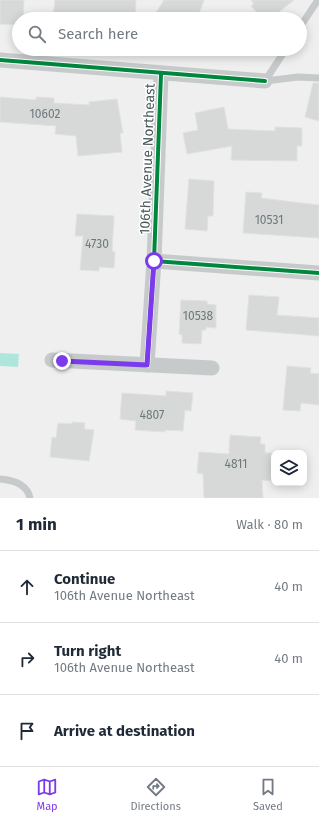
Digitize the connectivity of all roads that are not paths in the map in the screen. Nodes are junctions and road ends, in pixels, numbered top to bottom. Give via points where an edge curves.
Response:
1 (318, 0) edge
2 (307, 16) edge
3 (281, 56) edge
4 (0, 60) edge
5 (162, 74) junction
6 (319, 78) edge
7 (264, 81) junction
8 (154, 261) junction
9 (319, 273) edge
10 (52, 360) dead end
11 (147, 365) junction
12 (212, 368) dead end
13 (0, 479) edge
14 (30, 498) edge

1 - 2 lane
3 - 7 lane
4 - 5 street
5 - 7 street
5 - 8 street, 106th Avenue Northeast
6 - 7 lane via 298,77
8 - 9 street
8 - 11 street, 106th Avenue Northeast
10 - 11 street
11 - 12 street
13 - 14 lane via 21,484 29,492

